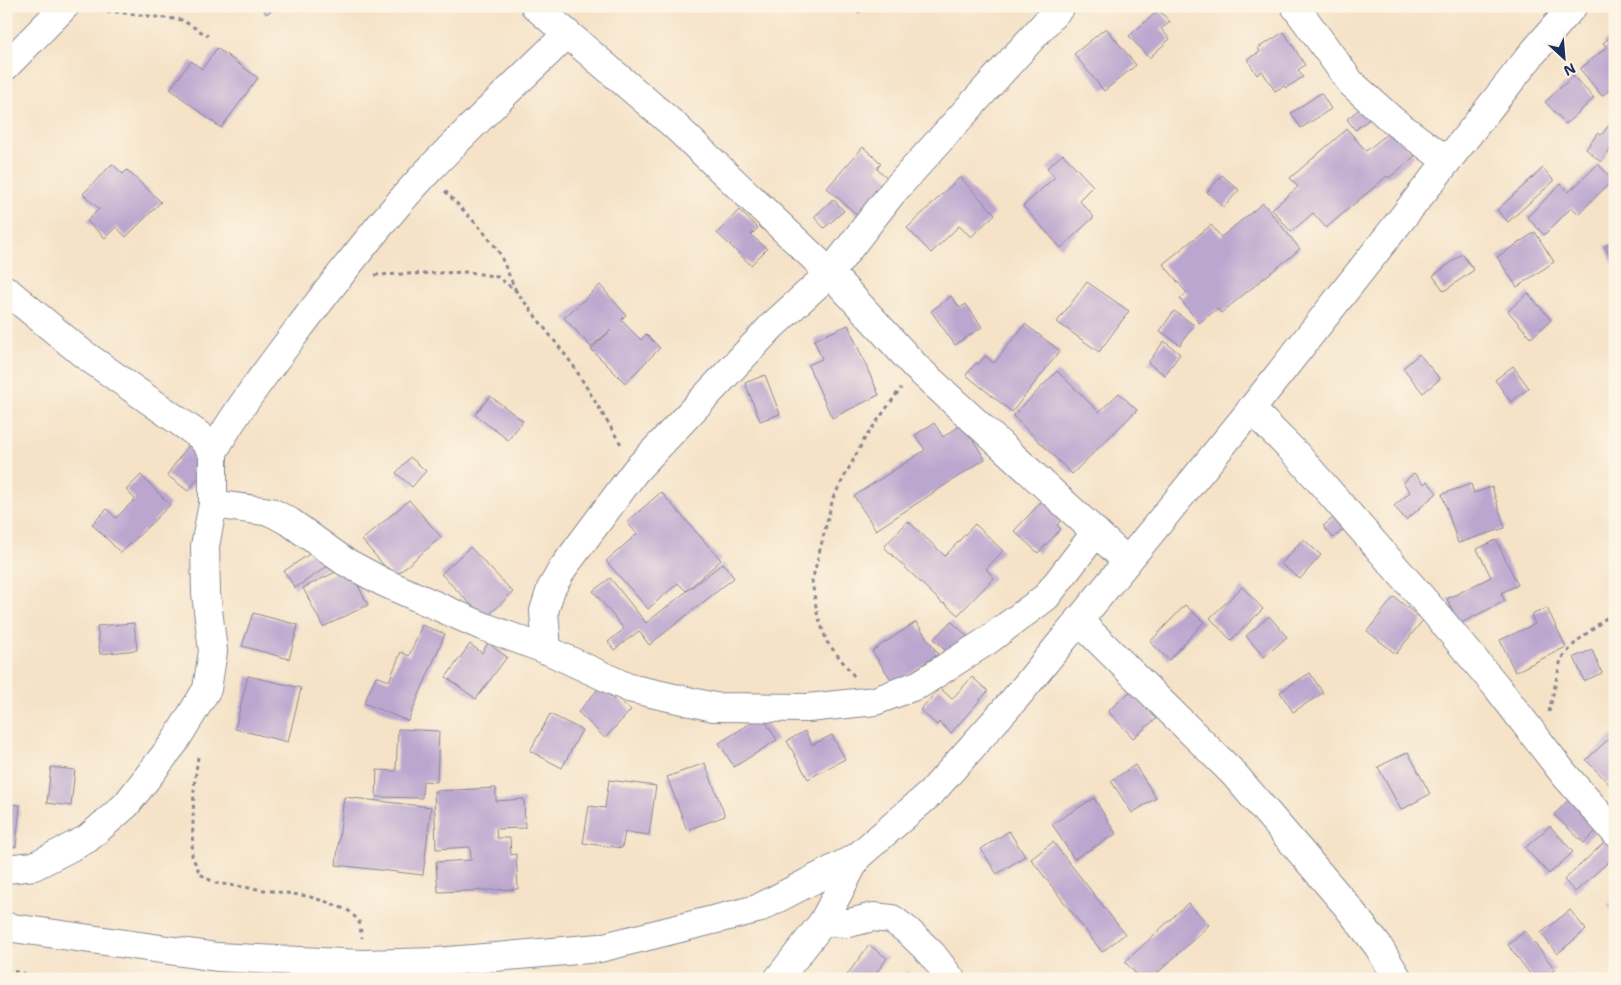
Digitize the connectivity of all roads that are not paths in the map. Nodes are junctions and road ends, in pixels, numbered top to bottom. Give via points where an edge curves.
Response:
1 (535, 6) edge
2 (1061, 6) edge
3 (1295, 6) edge
4 (1573, 6) edge
5 (63, 8) edge
6 (567, 34) junction
7 (6, 66) edge
8 (1447, 162) junction
9 (830, 273) junction
10 (6, 290) edge
11 (1251, 409) junction
12 (213, 452) junction
13 (213, 504) junction
14 (1096, 532) junction
15 (1127, 561) junction
16 (1078, 620) junction
17 (547, 650) junction
18 (1615, 832) edge
19 (858, 857) junction
20 (6, 869) edge
21 (823, 922) junction
22 (6, 927) edge
23 (778, 979) edge
24 (951, 979) edge
25 (1398, 979) edge

1 - 6 street
2 - 9 street via 892,193
3 - 8 street via 1351,83 1392,120
4 - 8 street via 1531,54
5 - 7 street
6 - 9 street via 674,125
6 - 12 street via 427,172 339,277 228,425
8 - 11 street
9 - 14 street via 916,366
9 - 17 street via 772,326 636,470 551,589 544,611
10 - 12 street via 82,352 200,436
11 - 15 street
11 - 18 street via 1298,455 1436,614 1564,774
12 - 13 street
13 - 17 street via 271,512 344,561 384,582 482,626
13 - 20 street via 205,546 206,593 213,651 207,689 174,743 126,805 87,839 34,866
14 - 15 street
14 - 17 street via 1046,597 987,641 920,684 875,701 808,708 714,707 629,688
15 - 16 street
16 - 19 street via 1019,694 931,793
16 - 25 street via 1233,773 1347,906 1378,946
19 - 21 street
19 - 22 street via 757,909 600,948 437,962 362,964 217,957
21 - 23 street
21 - 24 street via 849,923 873,917 892,919 932,954

